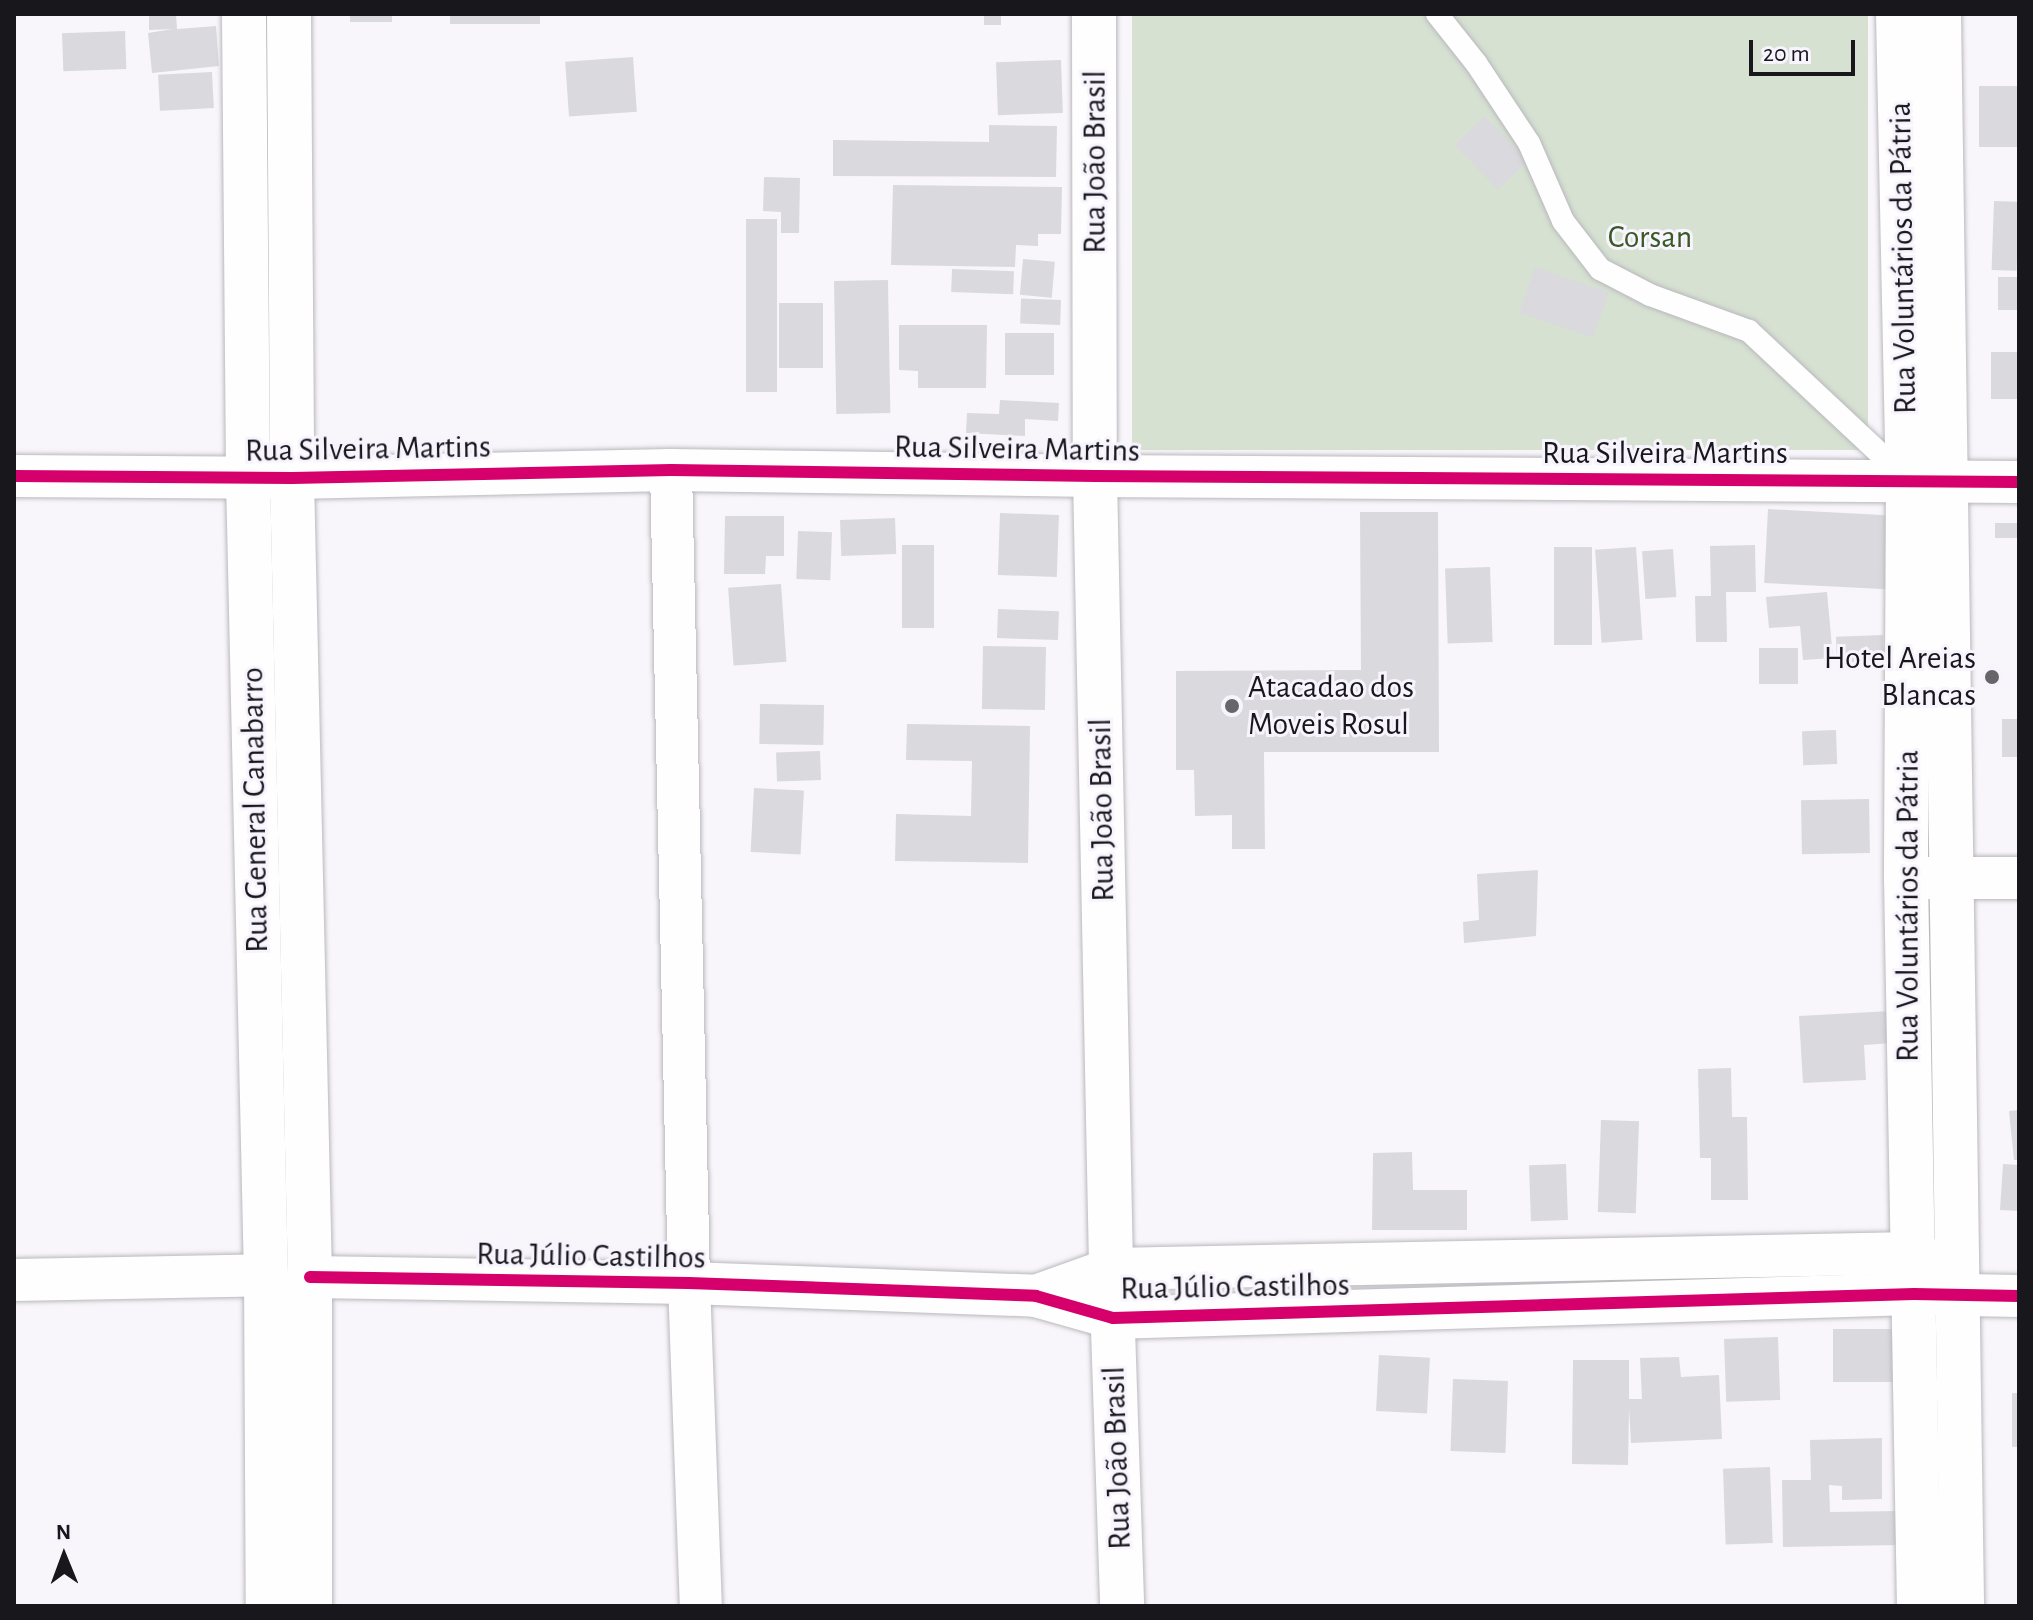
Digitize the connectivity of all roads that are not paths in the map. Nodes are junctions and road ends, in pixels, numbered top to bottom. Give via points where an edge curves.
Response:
1 (244, 14) edge
2 (289, 14) edge
3 (1094, 14) edge
4 (1437, 14) edge
5 (1898, 14) edge
6 (1939, 14) edge
7 (246, 195) junction
8 (291, 196) junction
9 (1922, 215) junction
10 (671, 470) junction
11 (14, 476) edge
12 (1095, 476) junction
13 (248, 478) junction
14 (292, 478) junction
15 (1926, 480) junction
16 (2019, 482) edge
17 (298, 749) junction
18 (254, 753) junction
19 (1906, 878) junction
20 (1949, 878) junction
21 (2019, 878) edge
22 (304, 999) junction
23 (260, 1001) junction
24 (1111, 1269) junction
25 (1914, 1273) junction
26 (2019, 1273) edge
27 (266, 1275) junction
28 (310, 1277) junction
29 (14, 1280) edge
30 (689, 1283) junction
31 (1957, 1283) junction
32 (1036, 1296) junction
33 (2019, 1296) edge
34 (1113, 1318) junction
35 (268, 1544) junction
36 (310, 1548) junction
37 (1962, 1599) edge
38 (1919, 1600) edge
39 (268, 1606) edge
40 (310, 1606) edge
41 (701, 1606) edge
42 (1122, 1606) edge

1 - 7 street, Rua General Canabarro
2 - 8 street, Rua General Canabarro
3 - 12 street, Rua João Brasil
4 - 15 lane via 1529,143 1563,221 1600,269 1650,295 1749,331
5 - 9 street, Rua Voluntários da Pátria
6 - 9 street, Rua Voluntários da Pátria
7 - 8 street
7 - 13 street, Rua General Canabarro
8 - 14 street, Rua General Canabarro
9 - 15 street, Rua Voluntários da Pátria
10 - 12 street, Rua Silveira Martins
10 - 14 street, Rua Silveira Martins
10 - 30 street
11 - 13 street, Rua Silveira Martins
12 - 15 street, Rua Silveira Martins
12 - 24 street, Rua João Brasil
13 - 14 street, Rua Silveira Martins
13 - 18 street, Rua General Canabarro
14 - 17 street, Rua General Canabarro
15 - 16 street, Rua Silveira Martins
15 - 19 street, Rua Voluntários da Pátria
15 - 20 street, Rua Voluntários da Pátria
17 - 18 street
17 - 22 street, Rua General Canabarro
18 - 23 street, Rua General Canabarro
19 - 20 street
19 - 25 street, Rua Voluntários da Pátria
20 - 21 street
20 - 31 street, Rua Voluntários da Pátria
22 - 23 street
22 - 28 street, Rua General Canabarro
23 - 27 street, Rua General Canabarro
24 - 25 street, Rua Júlio Castilhos
24 - 32 street, Rua Júlio Castilhos
24 - 34 street, Rua João Brasil
25 - 31 street, Rua Júlio Castilhos
25 - 34 street, Rua Júlio Castilhos
25 - 38 street, Rua Voluntários da Pátria
26 - 31 street, Rua Júlio Castilhos
27 - 28 street via 272,1256 290,1249 298,1251
27 - 29 street
27 - 35 street, Rua General Canabarro
28 - 30 street, Rua Júlio Castilhos
28 - 36 street, Rua General Canabarro
30 - 32 street, Rua Júlio Castilhos
30 - 41 street
31 - 33 street, Rua Júlio Castilhos
31 - 37 street, Rua Voluntários da Pátria
32 - 34 street, Rua Júlio Castilhos
34 - 42 street, Rua João Brasil
35 - 36 street
35 - 39 street, Rua General Canabarro
36 - 40 street, Rua General Canabarro
37 - 38 street

